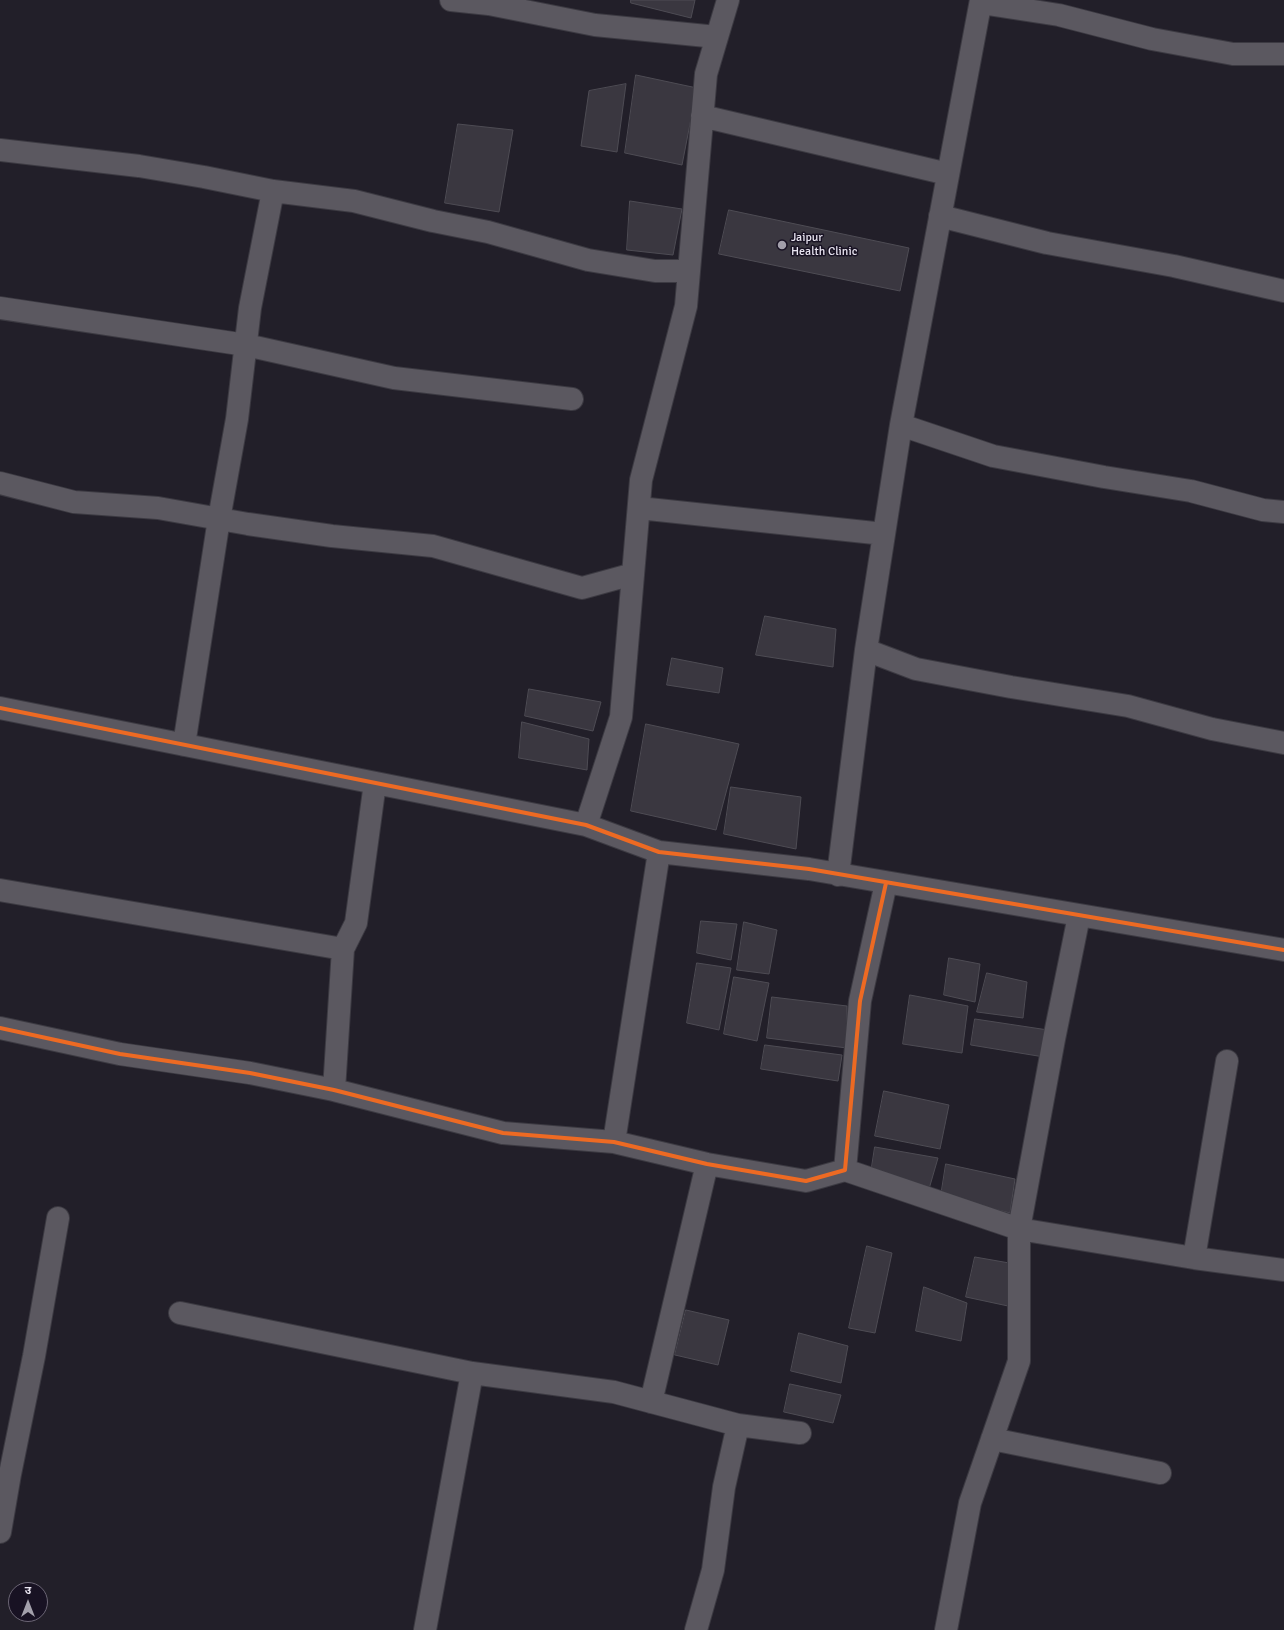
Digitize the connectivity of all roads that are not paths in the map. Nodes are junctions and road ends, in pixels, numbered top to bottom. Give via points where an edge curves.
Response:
1 (451, 0) edge
2 (728, 0) edge
3 (981, 2) edge
4 (717, 37) junction
5 (1284, 54) edge
6 (702, 116) junction
7 (0, 150) edge
8 (948, 174) junction
9 (273, 191) junction
10 (940, 216) junction
11 (689, 271) junction
12 (1284, 291) edge
13 (0, 308) edge
14 (246, 345) junction
15 (572, 399) dead end
16 (901, 425) junction
17 (0, 483) edge
18 (639, 508) junction
19 (1284, 512) edge
20 (219, 519) junction
21 (884, 534) junction
22 (633, 574) junction
23 (866, 650) junction
24 (0, 708) edge
25 (1284, 743) edge
26 (184, 745) junction
27 (375, 783) junction
28 (586, 825) junction
29 (659, 852) junction
30 (838, 875) junction
31 (886, 883) junction
32 (0, 890) edge
33 (1079, 916) junction
34 (343, 949) junction
35 (1284, 950) edge
36 (0, 1028) edge
37 (1227, 1061) dead end
38 (334, 1090) junction
39 (614, 1142) junction
40 (707, 1164) junction
41 (845, 1170) junction
42 (58, 1218) dead end
43 (1019, 1229) junction
44 (1194, 1258) junction
45 (1284, 1270) edge
46 (180, 1313) dead end
47 (472, 1373) junction
48 (651, 1402) junction
49 (738, 1425) junction
50 (800, 1433) dead end
51 (992, 1438) junction
52 (1160, 1473) dead end
53 (0, 1532) edge
54 (949, 1629) edge
55 (425, 1630) edge
56 (696, 1630) edge

1 - 4 street via 489,4 595,25
2 - 4 street
3 - 5 street via 1059,15 1152,38 1233,54
3 - 8 street
4 - 6 street via 706,74
6 - 8 street
6 - 11 street
7 - 9 street via 139,166
8 - 10 street
9 - 11 street via 354,201 488,232 588,260 655,271
9 - 14 street via 250,308
10 - 12 street via 1047,243 1174,266
10 - 16 street
11 - 18 street via 686,306 641,480
13 - 14 street
14 - 15 street via 394,378
14 - 20 street via 237,419
16 - 19 street via 993,456 1191,491 1263,510
16 - 21 street
17 - 20 street via 74,502 158,508
18 - 21 street
18 - 22 street
20 - 22 street via 332,536 433,546 582,588
20 - 26 street
21 - 23 street
22 - 28 street via 622,717
23 - 25 street via 916,669 1128,706 1212,729
23 - 30 street
24 - 26 street
26 - 27 street
27 - 28 street
27 - 34 street via 356,923
28 - 29 street
29 - 30 street via 809,869
29 - 39 street
30 - 31 street
31 - 33 street
31 - 41 street via 860,1000
32 - 34 street
33 - 35 street
33 - 43 street
34 - 38 street
36 - 38 street via 120,1054 250,1073
37 - 44 street
38 - 39 street via 503,1133
39 - 40 street
40 - 41 street via 806,1181
40 - 48 street
41 - 43 street
42 - 53 street
43 - 44 street
43 - 51 street via 1019,1361
44 - 45 street
46 - 47 street
47 - 48 street via 614,1392
47 - 55 street
48 - 49 street
49 - 50 street
49 - 56 street via 724,1487 713,1570
51 - 52 street
51 - 54 street via 970,1503

